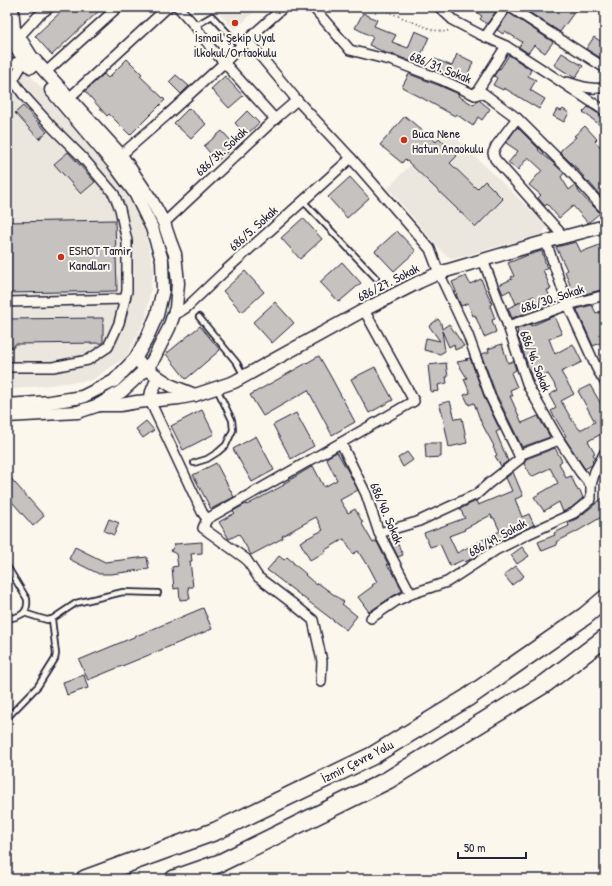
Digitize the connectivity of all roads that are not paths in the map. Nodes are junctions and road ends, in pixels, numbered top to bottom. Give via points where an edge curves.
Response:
1 (12, 7) edge
2 (50, 7) edge
3 (118, 7) edge
4 (168, 7) edge
5 (178, 7) edge
6 (284, 7) edge
7 (313, 7) edge
8 (439, 7) edge
9 (506, 7) edge
10 (510, 7) edge
11 (195, 26) junction
12 (485, 36) junction
13 (13, 37) edge
14 (244, 43) junction
15 (506, 46) junction
16 (28, 58) junction
17 (224, 62) junction
18 (7, 65) edge
19 (605, 68) edge
20 (46, 72) junction
21 (560, 80) junction
22 (10, 82) edge
23 (605, 86) edge
24 (476, 95) junction
25 (69, 98) junction
26 (297, 100) junction
27 (605, 111) edge
28 (517, 118) junction
29 (275, 119) junction
30 (121, 155) junction
31 (351, 158) junction
32 (303, 200) junction
33 (605, 210) edge
34 (164, 223) junction
35 (605, 226) edge
36 (564, 237) junction
37 (546, 242) junction
38 (483, 260) junction
39 (439, 273) junction
40 (376, 278) dead end
41 (605, 295) edge
42 (125, 299) junction
43 (7, 302) edge
44 (568, 305) junction
45 (364, 310) junction
46 (173, 316) junction
47 (199, 317) dead end
48 (508, 326) junction
49 (135, 359) junction
50 (7, 367) edge
51 (147, 368) junction
52 (158, 377) junction
53 (244, 377) junction
54 (114, 381) junction
55 (605, 382) edge
56 (217, 388) junction
57 (122, 391) junction
58 (195, 395) junction
59 (150, 401) junction
60 (137, 402) junction
61 (7, 405) edge
62 (99, 405) junction
63 (7, 416) edge
64 (559, 440) junction
65 (341, 443) junction
66 (605, 452) edge
67 (520, 455) junction
68 (194, 463) dead end
69 (591, 485) junction
70 (207, 519) junction
71 (380, 533) junction
72 (7, 566) edge
73 (158, 593) dead end
74 (411, 594) junction
75 (605, 599) edge
76 (24, 613) junction
77 (371, 618) dead end
78 (7, 619) edge
79 (52, 619) junction
80 (605, 638) edge
81 (321, 682) dead end
82 (7, 718) edge
83 (85, 879) edge
84 (174, 879) edge

1 - 13 street
2 - 13 street
3 - 20 street
4 - 25 street
5 - 11 street
6 - 14 street
7 - 24 street, 686/31. Sokak via 350,50 392,61
8 - 12 street via 454,21
9 - 12 street
10 - 19 street
11 - 14 lane via 212,16
11 - 17 street
12 - 15 street
13 - 16 street
14 - 17 street
14 - 26 street
15 - 21 street
15 - 24 street
16 - 18 street
16 - 20 street
16 - 22 street
16 - 49 street via 113,162 135,193 152,228 162,260 163,290 157,315
17 - 29 street
17 - 30 street
20 - 25 street
21 - 23 street via 596,89
21 - 27 street
22 - 42 street via 114,194 127,241
24 - 28 street, 686/31. Sokak via 483,93
25 - 30 street
26 - 29 street, 686/34. Sokak
26 - 31 street
28 - 33 street, 686/31. Sokak
28 - 36 street via 496,146 493,152 495,159
29 - 34 street, 686/34. Sokak
30 - 34 street via 143,186
31 - 32 street, 686/5. Sokak
31 - 39 street via 430,249
32 - 40 lane
32 - 46 street, 686/5. Sokak via 186,308
34 - 46 street via 174,254 178,283
35 - 36 street, 686/27. Sokak
36 - 37 street, 686/27. Sokak
37 - 38 street, 686/27. Sokak
37 - 44 street
38 - 39 street, 686/27. Sokak
38 - 48 street, 686/46. Sokak
39 - 45 street, 686/27. Sokak
39 - 67 street via 468,335 490,396
41 - 44 street, 686/30. Sokak
42 - 43 street
42 - 50 street via 119,323 108,347 88,360 53,367
44 - 48 street, 686/30. Sokak
44 - 55 street via 597,370
45 - 53 street, 686/27. Sokak
45 - 65 street via 414,401
46 - 51 street
47 - 53 lane via 237,362
48 - 64 street, 686/46. Sokak via 528,386
49 - 51 street
49 - 54 street
51 - 52 street
51 - 57 street
52 - 58 street
52 - 59 street
53 - 56 street, 686/27. Sokak
54 - 57 street
54 - 61 street via 82,397
56 - 58 street, 686/27. Sokak
56 - 68 lane via 232,420 233,430 226,445 218,452
57 - 60 street
57 - 62 street
58 - 59 street, 686/27. Sokak
59 - 60 street, 686/27. Sokak
59 - 70 street
60 - 62 street, 686/27. Sokak
62 - 63 street via 78,412
64 - 67 street
64 - 69 street, 686/46. Sokak
65 - 70 street
65 - 71 street, 686/40. Sokak via 366,494
66 - 69 street, 686/49. Sokak
67 - 71 street via 520,459 477,494 417,522
69 - 74 street, 686/49. Sokak via 591,499 574,513 496,550 447,582
70 - 81 street via 203,528 246,559 258,577 312,620 322,661
71 - 74 street, 686/40. Sokak
72 - 76 lane via 27,599 28,605
73 - 79 lane via 123,592 76,604
74 - 77 street, 686/49. Sokak
75 - 83 highway, İzmir Çevre Yolu via 585,616 467,698 372,756 216,831
76 - 78 lane
76 - 79 lane via 47,620
79 - 82 lane via 55,659 38,686
80 - 84 highway via 546,684 388,780 220,863

